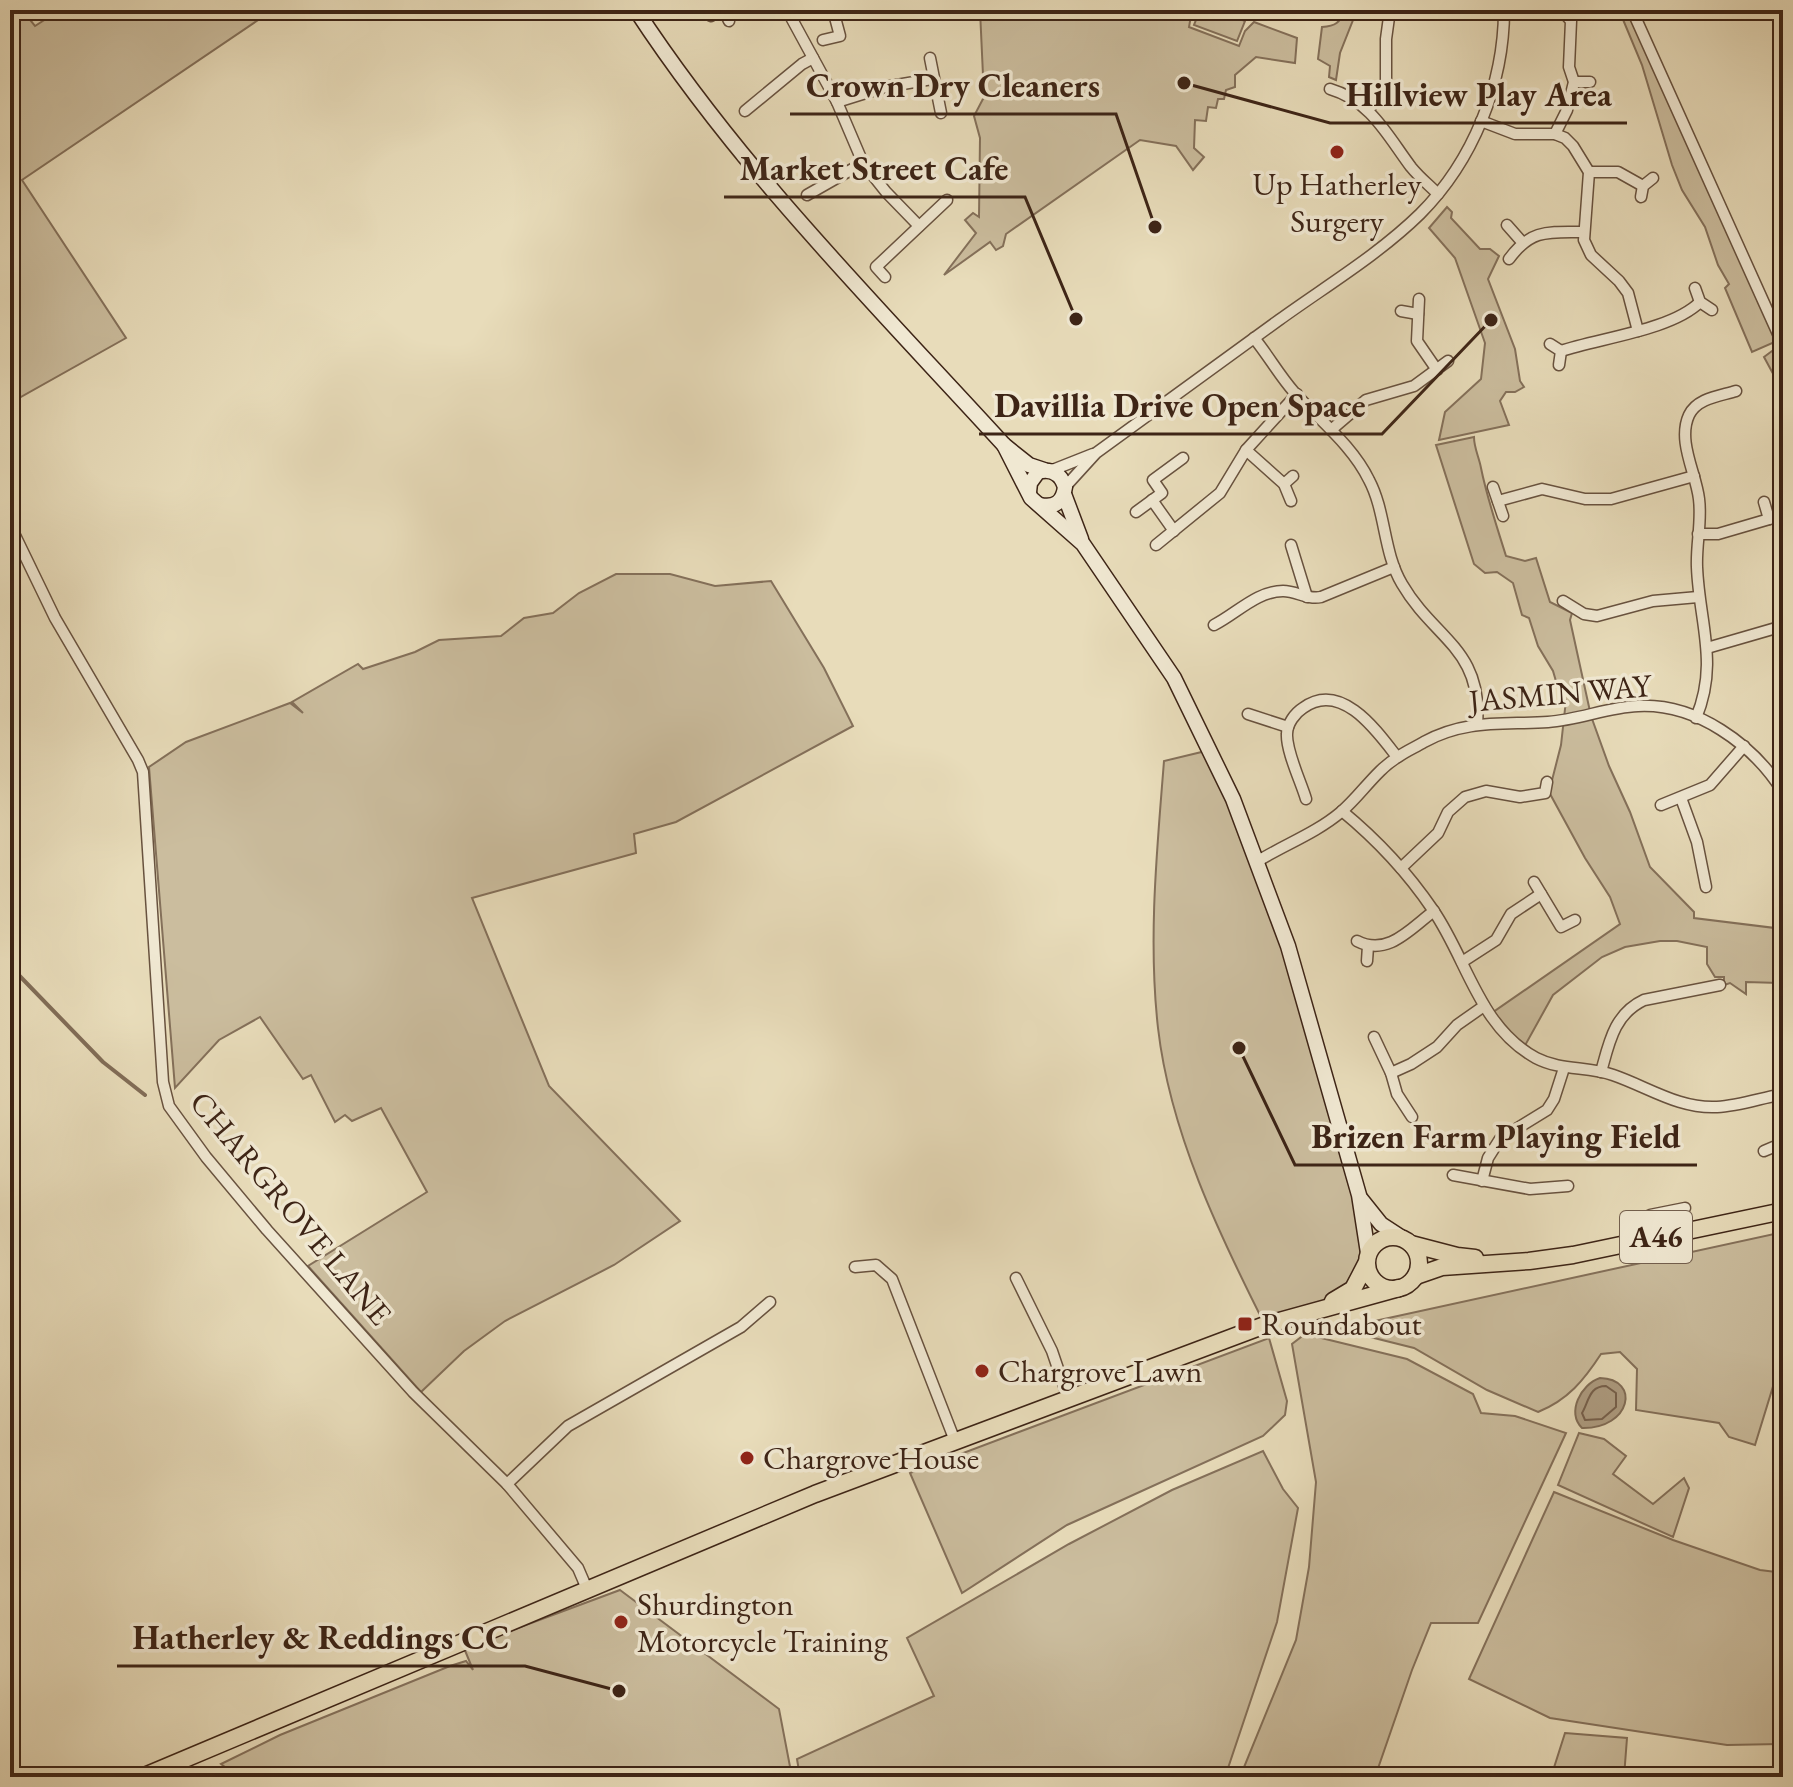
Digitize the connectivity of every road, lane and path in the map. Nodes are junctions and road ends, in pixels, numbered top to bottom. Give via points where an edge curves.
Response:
1 (636, 10) edge
2 (833, 10) edge
3 (1390, 10) edge
4 (1504, 10) edge
5 (1632, 10) edge
6 (789, 11) edge
7 (1563, 12) edge
8 (823, 40) dead end
9 (813, 58) junction
10 (930, 58) dead end
11 (932, 79) junction
12 (1574, 82) junction
13 (1590, 82) dead end
14 (1330, 89) dead end
15 (837, 102) junction
16 (1368, 110) junction
17 (745, 111) dead end
18 (941, 113) dead end
19 (1481, 121) junction
20 (1555, 134) junction
21 (863, 163) junction
22 (1589, 172) junction
23 (1653, 178) dead end
24 (1438, 194) junction
25 (807, 195) dead end
26 (947, 200) dead end
27 (1507, 225) dead end
28 (919, 226) junction
29 (1583, 232) junction
30 (1522, 242) junction
31 (1509, 259) dead end
32 (885, 277) dead end
33 (1695, 288) dead end
34 (1419, 299) dead end
35 (1700, 302) junction
36 (1712, 310) dead end
37 (1401, 311) dead end
38 (1418, 314) junction
39 (1638, 331) junction
40 (1254, 338) junction
41 (1550, 344) dead end
42 (1783, 345) edge
43 (1561, 351) junction
44 (1448, 361) dead end
45 (1559, 365) dead end
46 (1437, 370) junction
47 (1736, 391) dead end
48 (1297, 394) junction
49 (1331, 430) junction
50 (1004, 445) junction
51 (1246, 450) junction
52 (1096, 453) junction
53 (1183, 458) dead end
54 (1047, 470) junction
55 (1293, 476) dead end
56 (1694, 476) junction
57 (1284, 484) junction
58 (1493, 487) dead end
59 (1064, 491) junction
60 (1029, 492) junction
61 (1152, 500) junction
62 (1291, 501) dead end
63 (1498, 501) junction
64 (1764, 502) dead end
65 (1040, 505) junction
66 (1136, 512) dead end
67 (1783, 515) edge
68 (1503, 516) dead end
69 (1769, 519) junction
70 (10, 525) edge
71 (1174, 531) junction
72 (1698, 534) junction
73 (1083, 544) junction
74 (1156, 545) dead end
75 (1291, 545) dead end
76 (1394, 567) junction
77 (1307, 597) junction
78 (1698, 597) junction
79 (1563, 601) dead end
80 (1772, 614) dead end
81 (1214, 625) dead end
82 (1780, 627) edge
83 (1707, 648) junction
84 (1248, 714) dead end
85 (1696, 718) junction
86 (1477, 724) junction
87 (1288, 727) junction
88 (1744, 746) junction
89 (1397, 757) junction
90 (1547, 782) dead end
91 (1782, 787) edge
92 (1681, 798) junction
93 (1306, 799) dead end
94 (1661, 805) dead end
95 (1342, 811) junction
96 (1258, 861) junction
97 (1401, 868) junction
98 (1534, 882) dead end
99 (1706, 887) dead end
100 (1541, 894) junction
101 (1434, 911) junction
102 (1575, 920) dead end
103 (1357, 941) dead end
104 (1368, 946) junction
105 (1367, 961) dead end
106 (1462, 962) junction
107 (1720, 985) dead end
108 (1484, 1006) junction
109 (1374, 1037) dead end
110 (1564, 1068) junction
111 (1601, 1072) junction
112 (1391, 1073) junction
113 (1783, 1094) edge
114 (1412, 1117) dead end
115 (1783, 1143) edge
116 (1764, 1151) dead end
117 (1453, 1175) dead end
118 (1482, 1181) junction
119 (1568, 1186) dead end
120 (1359, 1195) junction
121 (1685, 1208) dead end
122 (1783, 1211) edge
123 (1666, 1212) junction
124 (1650, 1215) dead end
125 (1671, 1234) junction
126 (1407, 1241) junction
127 (1367, 1259) junction
128 (1529, 1261) junction
129 (855, 1267) dead end
130 (1416, 1276) junction
131 (1016, 1278) dead end
132 (1399, 1288) junction
133 (770, 1302) dead end
134 (1321, 1308) junction
135 (1068, 1398) junction
136 (955, 1441) junction
137 (507, 1484) junction
138 (587, 1589) junction
139 (142, 1777) edge

1 - 50 street via 761,178
2 - 8 street via 840,36
3 - 16 street via 1386,80
4 - 19 street via 1499,64
5 - 42 street
6 - 9 street
7 - 12 street via 1571,21 1569,67
9 - 15 street
9 - 17 street
10 - 11 street
11 - 15 street
11 - 18 street
12 - 13 street
12 - 20 street
14 - 16 street
15 - 21 street
16 - 24 street
19 - 20 street via 1515,134
19 - 24 street
20 - 22 street via 1570,141
21 - 25 street
21 - 28 street
22 - 23 street via 1618,172 1642,192
22 - 29 street
24 - 40 street via 1395,236
26 - 28 street
27 - 30 street
28 - 32 street via 876,267
29 - 30 street via 1537,234
29 - 39 street via 1591,255 1628,293
30 - 31 street
33 - 35 street
34 - 38 street
35 - 36 street
35 - 39 street
37 - 38 street
38 - 46 street via 1417,341
39 - 43 street
40 - 48 street
40 - 52 street
41 - 43 street
43 - 45 street
44 - 46 street
46 - 49 street via 1414,386 1366,400
47 - 56 street via 1704,400 1690,412 1685,440
48 - 49 street
48 - 51 street
49 - 76 street via 1371,483
50 - 54 street via 1029,465
50 - 60 street
51 - 57 street
51 - 71 street via 1220,493
52 - 54 street
52 - 59 street
53 - 61 street via 1153,480 1162,493
54 - 59 street via 1058,474
54 - 60 street via 1033,477
55 - 57 street
56 - 63 street via 1611,499 1542,489
56 - 72 street
57 - 62 street
58 - 63 street
59 - 65 street via 1054,505
59 - 73 street
60 - 65 street
61 - 66 street
61 - 71 street
63 - 68 street
64 - 69 street
65 - 73 street
67 - 69 street
69 - 72 street via 1718,534
70 - 137 street, CHARGROVE LANE via 55,618 143,772 163,1082 169,1106 246,1206 347,1320
71 - 74 street
72 - 78 street
73 - 96 street via 1174,678
75 - 77 street
76 - 77 street via 1326,596
76 - 86 street via 1415,603 1469,667 1478,697
77 - 81 street via 1274,592 1258,598 1233,620
78 - 79 street via 1653,601 1597,616
78 - 83 street
80 - 82 street
82 - 83 street
83 - 85 street via 1707,687
84 - 87 street
85 - 86 street, JASMIN WAY via 1638,706 1552,722
85 - 88 street, JASMIN WAY
86 - 89 street, JASMIN WAY via 1437,736
87 - 89 street via 1309,704 1339,702 1368,723
87 - 93 street
88 - 91 street, JASMIN WAY
88 - 92 street via 1716,780
89 - 95 street, JASMIN WAY
90 - 97 street via 1545,793 1520,797 1486,791 1465,797 1448,812 1438,833
92 - 94 street
92 - 99 street
95 - 96 street, JASMIN WAY
95 - 97 street
96 - 120 street via 1288,946
97 - 101 street
98 - 100 street
100 - 102 street via 1561,927
100 - 106 street via 1511,914 1496,940
101 - 104 street via 1391,943
101 - 106 street
103 - 104 street
104 - 105 street
106 - 108 street
107 - 111 street via 1633,1006 1617,1024
108 - 110 street via 1523,1049
108 - 112 street via 1437,1047
109 - 112 street
110 - 111 street
110 - 118 street via 1547,1110 1504,1135 1488,1158
111 - 113 street via 1697,1106 1728,1106
112 - 114 street
115 - 116 street
117 - 118 street
118 - 119 street via 1530,1189 1551,1183
120 - 126 street via 1381,1224
120 - 127 street
121 - 123 street
122 - 125 main road, A46
123 - 124 street
123 - 125 street
125 - 128 main road, A46
126 - 127 main road via 1392,1236 1380,1240
126 - 128 main road, A46 via 1457,1256
126 - 130 main road via 1419,1262
127 - 132 main road via 1370,1277 1379,1285
127 - 134 main road via 1353,1289
128 - 130 main road, A46 via 1442,1267
129 - 136 street via 876,1265 892,1279
130 - 132 main road
131 - 135 street
132 - 134 main road
133 - 137 street via 741,1327 568,1426
134 - 135 main road
135 - 136 main road
136 - 138 main road
137 - 138 street, CHARGROVE LANE via 578,1568
138 - 139 main road

